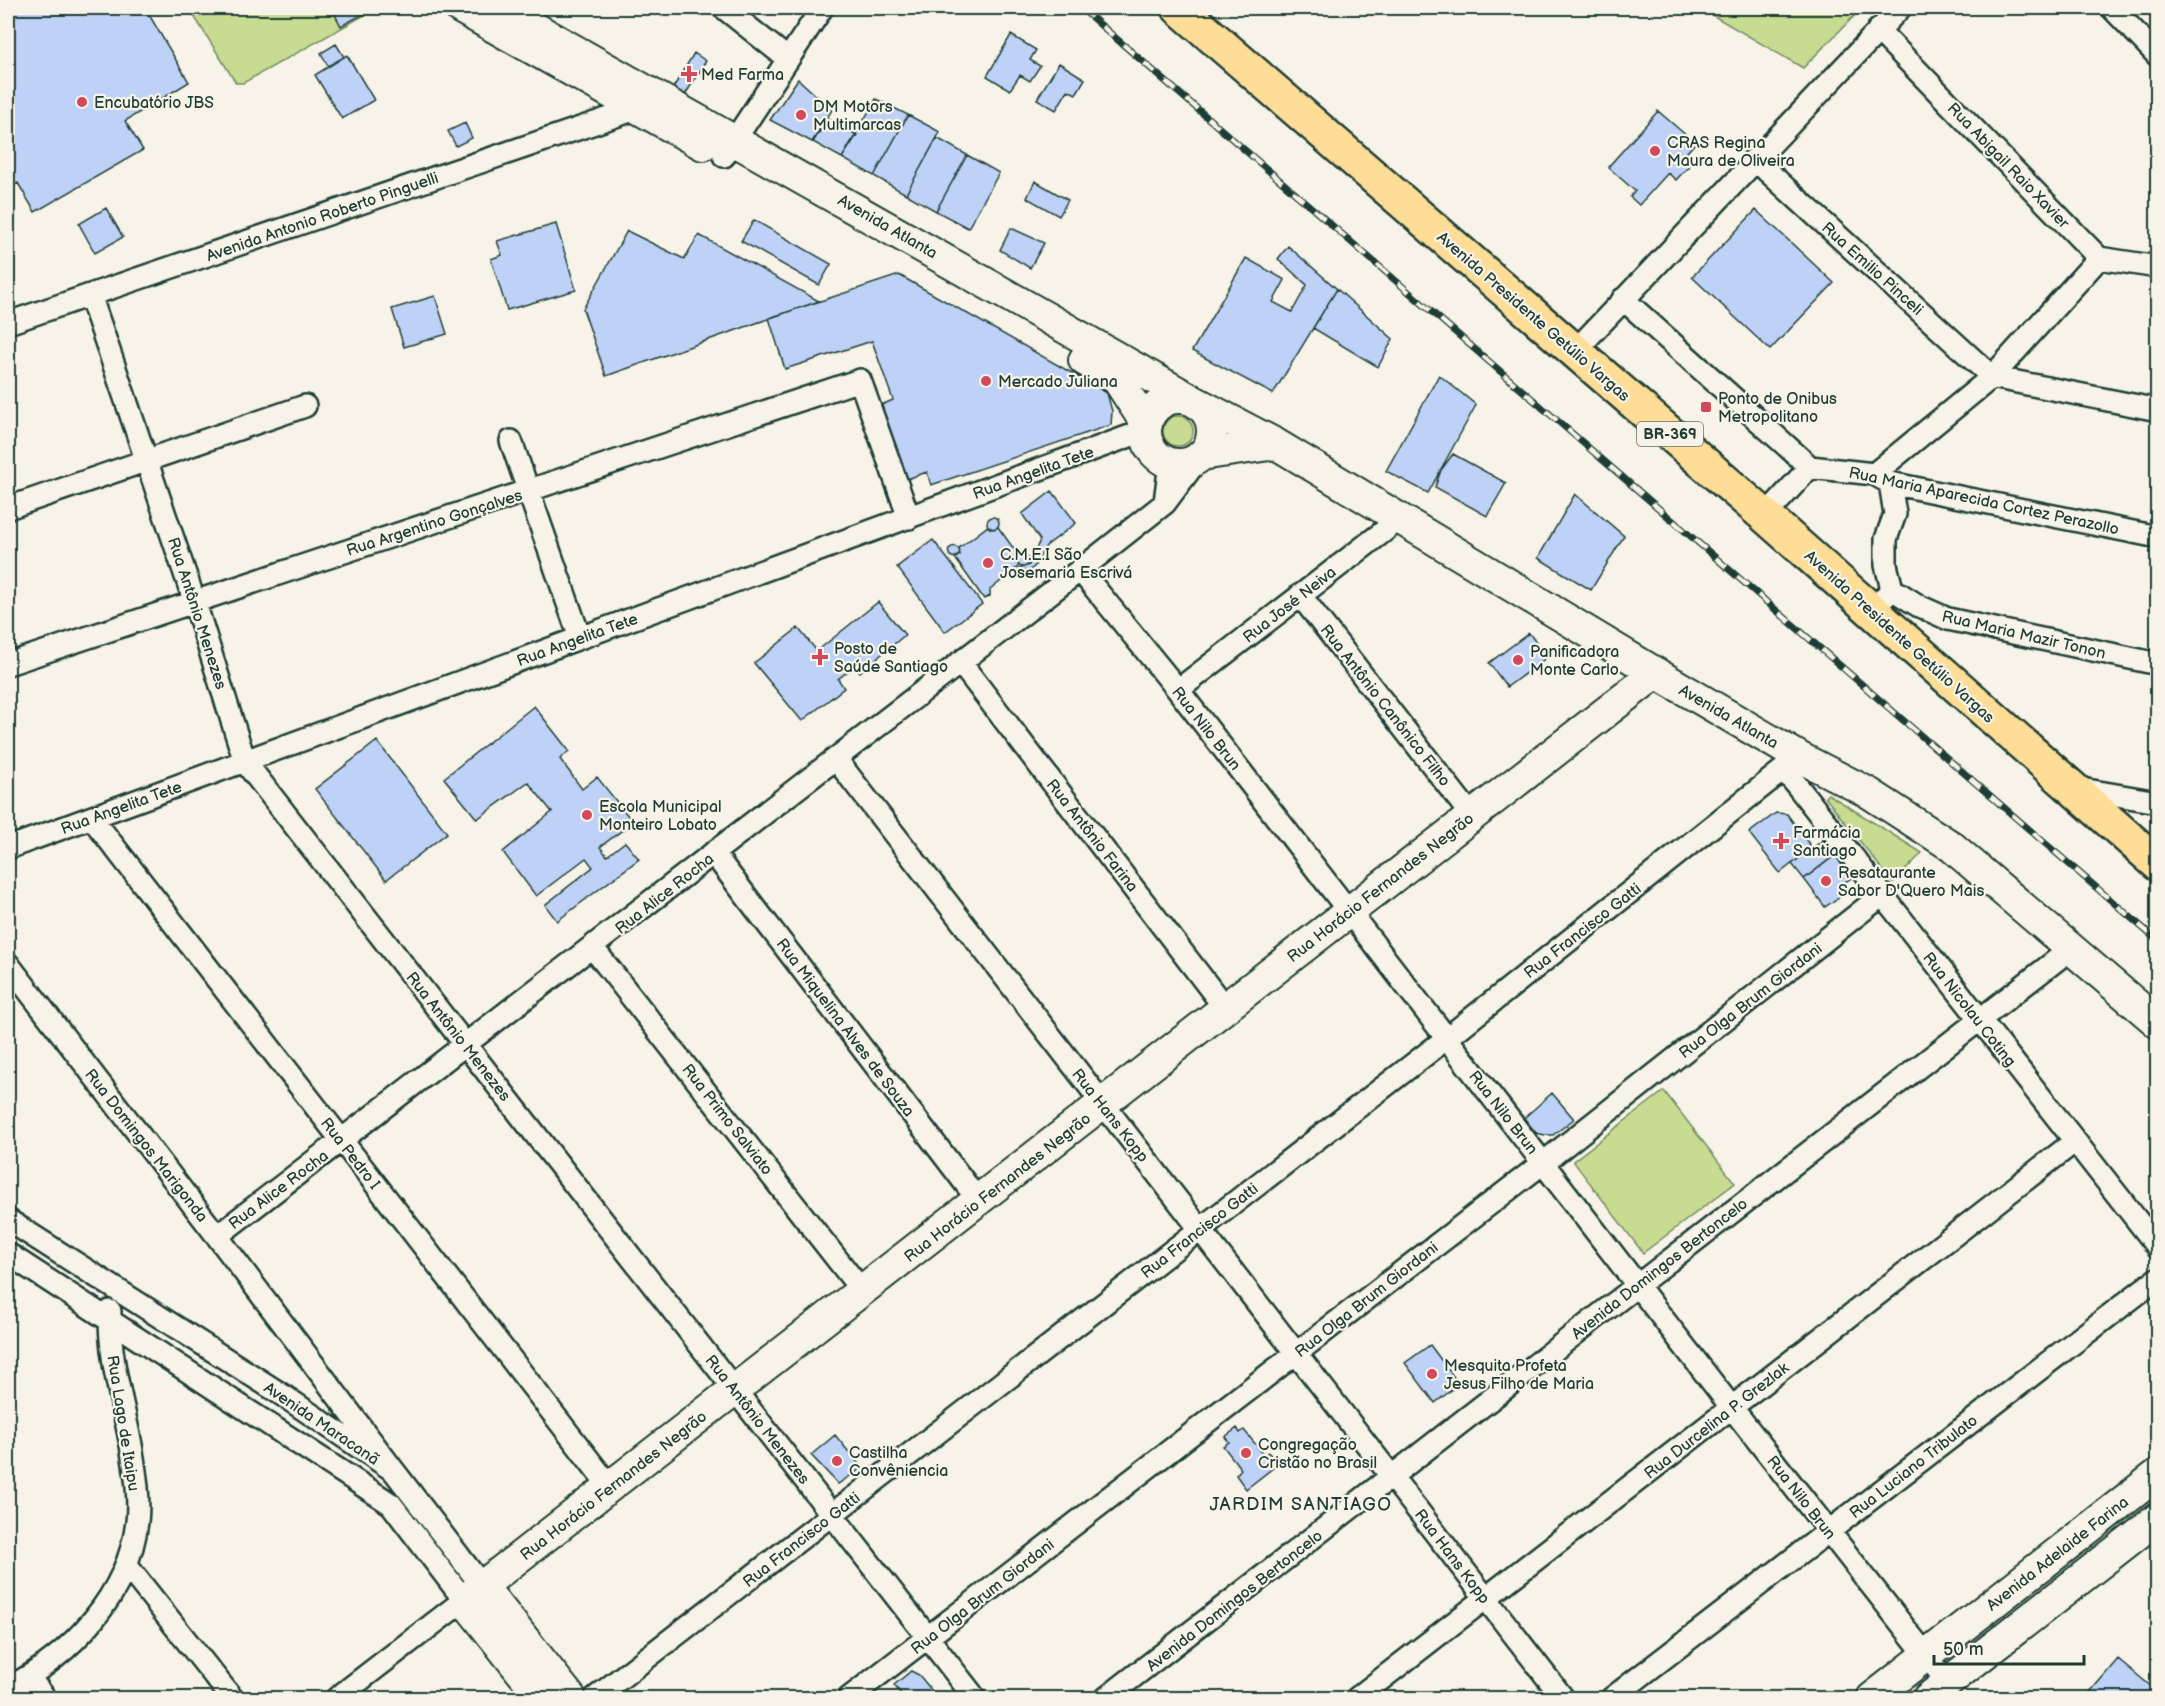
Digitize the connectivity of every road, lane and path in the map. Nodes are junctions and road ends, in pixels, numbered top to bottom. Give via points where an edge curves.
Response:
1 (460, 8) edge
2 (500, 8) edge
3 (724, 8) edge
4 (822, 8) edge
5 (1179, 8) edge
6 (1900, 8) edge
7 (2112, 8) edge
8 (1878, 30) junction
9 (2157, 56) edge
10 (788, 60) junction
11 (643, 99) junction
12 (730, 148) junction
13 (1754, 159) junction
14 (856, 218) junction
15 (2099, 258) junction
16 (2157, 267) edge
17 (90, 295) junction
18 (1623, 299) junction
19 (8, 323) edge
20 (1575, 351) junction
21 (1992, 377) junction
22 (1194, 401) junction
23 (305, 406) dead end
24 (2157, 410) edge
25 (1146, 428) junction
26 (511, 441) dead end
27 (1276, 444) junction
28 (1201, 455) junction
29 (147, 460) junction
30 (1170, 462) junction
31 (1810, 467) junction
32 (1882, 479) junction
33 (528, 491) junction
34 (1165, 503) junction
35 (8, 508) edge
36 (1765, 516) junction
37 (909, 518) junction
38 (1401, 518) junction
39 (2157, 537) edge
40 (1080, 570) junction
41 (1300, 595) junction
42 (194, 600) junction
43 (1882, 600) junction
44 (580, 638) junction
45 (960, 662) junction
46 (8, 664) edge
47 (2157, 664) edge
48 (1656, 673) junction
49 (1178, 690) junction
50 (836, 759) junction
51 (245, 762) junction
52 (1792, 763) junction
53 (2067, 787) junction
54 (2157, 802) edge
55 (1471, 815) junction
56 (92, 818) junction
57 (8, 848) edge
58 (714, 854) junction
59 (2157, 864) edge
60 (1881, 896) junction
61 (1348, 911) junction
62 (593, 948) junction
63 (2072, 948) junction
64 (8, 964) edge
65 (1225, 1008) junction
66 (1979, 1020) junction
67 (2157, 1023) edge
68 (1447, 1038) junction
69 (466, 1045) junction
70 (1103, 1105) junction
71 (341, 1141) junction
72 (2074, 1142) junction
73 (1543, 1163) junction
74 (978, 1200) junction
75 (8, 1220) edge
76 (1200, 1229) junction
77 (217, 1236) junction
78 (2157, 1247) edge
79 (8, 1254) edge
80 (2157, 1278) edge
81 (1637, 1284) junction
82 (110, 1286) junction
83 (862, 1291) junction
84 (109, 1320) junction
85 (1297, 1353) junction
86 (736, 1390) junction
87 (1732, 1408) junction
88 (394, 1471) junction
89 (2157, 1474) edge
90 (1393, 1477) junction
91 (610, 1487) junction
92 (373, 1491) junction
93 (833, 1514) junction
94 (2157, 1518) edge
95 (1829, 1531) junction
96 (127, 1566) junction
97 (473, 1593) junction
98 (1486, 1599) junction
99 (927, 1638) junction
100 (1926, 1656) junction
101 (526, 1661) junction
102 (29, 1677) junction
103 (8, 1688) edge
104 (1938, 1691) edge
105 (45, 1698) edge
106 (232, 1698) edge
107 (337, 1698) edge
108 (542, 1698) edge
109 (571, 1698) edge
110 (595, 1698) edge
111 (849, 1698) edge
112 (975, 1698) edge
113 (1106, 1698) edge
114 (1358, 1698) edge
115 (1563, 1698) edge
116 (1612, 1698) edge
117 (1872, 1698) edge

1 - 11 street, Avenida Atlanta
2 - 11 street, Avenida Atlanta
3 - 10 street
4 - 10 street
5 - 20 main road, Avenida Presidente Getúlio Vargas / BR-369
6 - 8 street
7 - 9 street
8 - 13 street
8 - 15 street, Rua Abigail Raio Xavier
10 - 12 street
11 - 12 street, Avenida Atlanta
11 - 17 street, Avenida Antonio Roberto Pinguelli
12 - 14 street, Avenida Atlanta
13 - 18 street
13 - 21 street, Rua Emilio Pinceli
14 - 22 street, Avenida Atlanta
14 - 25 street, Avenida Atlanta via 1117,379
15 - 16 street
15 - 21 street
17 - 19 street, Avenida Antonio Roberto Pinguelli
17 - 29 street, Rua Antônio Menezes
18 - 20 street
18 - 31 street
20 - 36 main road, Avenida Presidente Getúlio Vargas / BR-369
21 - 24 street
21 - 32 street
22 - 25 street via 1164,401 1156,407
22 - 27 street, Avenida Atlanta
22 - 28 street via 1203,407 1212,426 1208,447
23 - 29 street
25 - 30 street via 1152,450
25 - 37 street, Rua Angelita Tete
26 - 33 street
27 - 28 street
27 - 38 street, Avenida Atlanta
28 - 30 street via 1192,461
28 - 34 street, Rua Alice Rocha
29 - 35 street
29 - 42 street, Rua Antônio Menezes
30 - 34 street
31 - 32 street, Rua Maria Aparecida Cortez Perazollo
31 - 36 street
32 - 39 street, Rua Maria Aparecida Cortez Perazollo
32 - 43 street via 1894,514 1886,539
33 - 37 street, Rua Argentino Gonçalves via 860,380
33 - 42 street, Rua Argentino Gonçalves
33 - 44 street
34 - 40 street, Rua Alice Rocha
36 - 43 main road, Avenida Presidente Getúlio Vargas / BR-369
37 - 44 street, Rua Angelita Tete
38 - 41 street, Rua José Neiva
38 - 48 street, Avenida Atlanta
40 - 45 street, Rua Alice Rocha
40 - 49 street, Rua Nilo Brun
41 - 49 street, Rua José Neiva
41 - 55 street, Rua Antônio Canônico Filho
42 - 46 street, Rua Argentino Gonçalves
42 - 51 street, Rua Antônio Menezes
43 - 47 street, Rua Maria Mazir Tonon via 1919,606 1948,619
43 - 53 main road, Avenida Presidente Getúlio Vargas / BR-369
44 - 51 street, Rua Angelita Tete
45 - 50 street, Rua Alice Rocha
45 - 65 street, Rua Antônio Farina
48 - 52 street, Avenida Atlanta
48 - 55 street, Rua Horácio Fernandes Negrão
49 - 61 street, Rua Nilo Brun
50 - 58 street, Rua Alice Rocha
50 - 70 street, Rua Hans Kopp
51 - 56 street, Rua Angelita Tete
51 - 69 street, Rua Antônio Menezes
52 - 60 street, Rua Nicolau Coting
52 - 63 street, Avenida Atlanta via 1869,794 1951,846
52 - 68 street, Rua Francisco Gatti
53 - 54 street
53 - 59 main road, Avenida Presidente Getúlio Vargas / BR-369
55 - 61 street, Rua Horácio Fernandes Negrão
56 - 57 street, Rua Angelita Tete
56 - 71 street, Rua Pedro I
58 - 62 street, Rua Alice Rocha
58 - 74 street, Rua Miquelina Alves de Souza
60 - 66 street, Rua Nicolau Coting
60 - 73 street, Rua Olga Brum Giordani
61 - 65 street, Rua Horácio Fernandes Negrão
61 - 68 street, Rua Nilo Brun
62 - 69 street, Rua Alice Rocha
62 - 83 street, Rua Primo Salviato
63 - 66 street, Avenida Domingos Bertoncelo
63 - 67 street, Avenida Atlanta
64 - 77 street, Rua Domingos Marigonda
65 - 70 street, Rua Horácio Fernandes Negrão
66 - 72 street, Rua Nicolau Coting
66 - 81 street, Avenida Domingos Bertoncelo
68 - 73 street, Rua Nilo Brun
68 - 76 street, Rua Francisco Gatti
69 - 71 street, Rua Alice Rocha
69 - 86 street, Rua Antônio Menezes
70 - 74 street, Rua Horácio Fernandes Negrão
70 - 76 street, Rua Hans Kopp
71 - 77 street, Rua Alice Rocha
71 - 91 street, Rua Pedro I
72 - 78 street, Rua Nicolau Coting
72 - 87 street, Rua Durcelina P. Grezlak
73 - 81 street, Rua Nilo Brun
73 - 85 street, Rua Olga Brum Giordani
74 - 83 street, Rua Horácio Fernandes Negrão
75 - 82 street, Avenida Maracanã
76 - 85 street, Rua Hans Kopp
76 - 93 street, Rua Francisco Gatti
77 - 88 street, Rua Domingos Marigonda
79 - 84 street, Avenida Maracanã
80 - 95 street, Rua Luciano Tribulato
81 - 87 street, Rua Nilo Brun
81 - 90 street, Avenida Domingos Bertoncelo
82 - 84 street, Rua Lago de Itaipu
82 - 88 street, Avenida Maracanã via 285,1396
83 - 86 street, Rua Horácio Fernandes Negrão
84 - 92 street, Avenida Maracanã
84 - 96 street, Rua Lago de Itaipu via 115,1380 136,1483 137,1522
85 - 90 street, Rua Hans Kopp
85 - 99 street, Rua Olga Brum Giordani
86 - 91 street, Rua Horácio Fernandes Negrão
86 - 93 street, Rua Antônio Menezes
87 - 95 street, Rua Nilo Brun
87 - 98 street, Rua Durcelina P. Grezlak
88 - 92 street
88 - 97 street, Avenida Maracanã
89 - 100 street, Avenida Adelaide Farina
90 - 98 street, Rua Hans Kopp
90 - 113 street, Avenida Domingos Bertoncelo
91 - 97 street, Rua Horácio Fernandes Negrão
92 - 97 street, Avenida Maracanã via 391,1504
93 - 99 street, Rua Antônio Menezes
93 - 110 street, Rua Francisco Gatti
94 - 104 street
95 - 100 street, Rua Nilo Brun
95 - 116 street, Rua Luciano Tribulato
96 - 102 street, Rua Lago de Itaipu via 92,1622
96 - 106 street
97 - 101 street, Avenida Maracanã
97 - 107 street, Rua Horácio Fernandes Negrão
98 - 114 street, Rua Durcelina P. Grezlak
98 - 115 street, Rua Hans Kopp
99 - 111 street, Rua Olga Brum Giordani
99 - 112 street, Rua Antônio Menezes
100 - 104 street, Rua Nilo Brun
100 - 117 street, Avenida Adelaide Farina
101 - 108 street, Avenida Maracanã
101 - 109 street, Avenida Maracanã
102 - 103 street, Rua Lago de Itaipu
102 - 105 street

